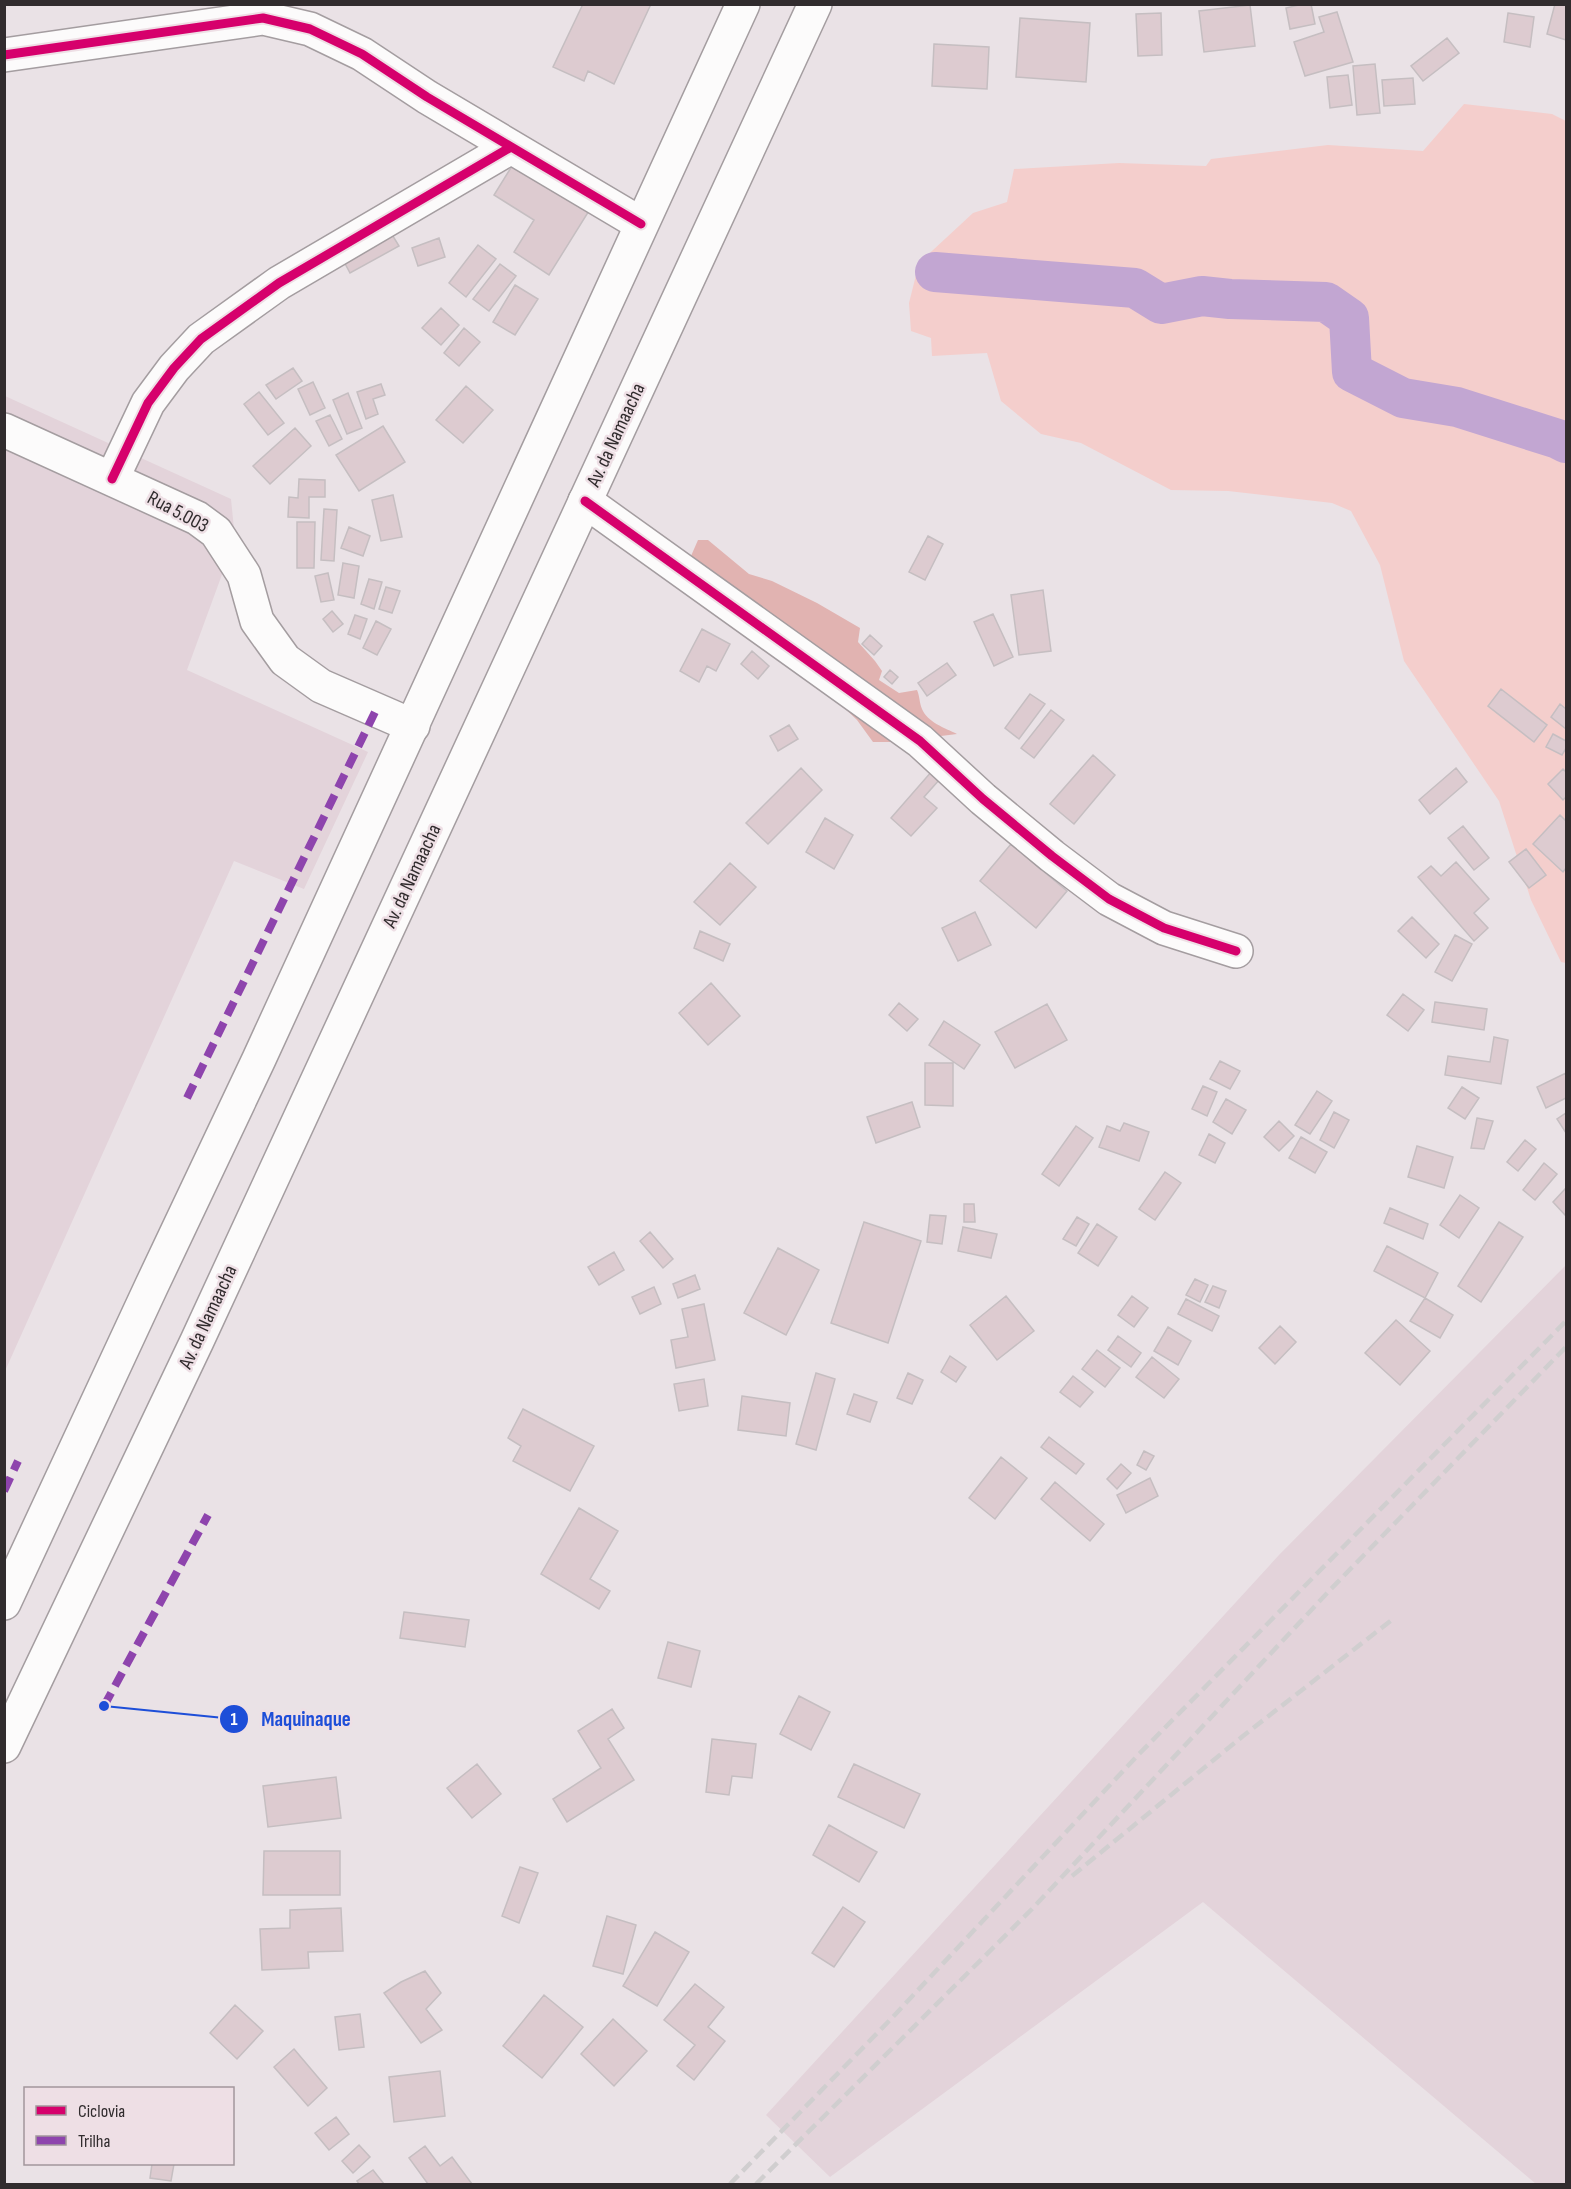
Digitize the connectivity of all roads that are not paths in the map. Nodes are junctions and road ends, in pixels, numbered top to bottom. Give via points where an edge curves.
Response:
1 (743, 4) edge
2 (815, 4) edge
3 (4, 55) edge
4 (511, 147) junction
5 (641, 224) junction
6 (4, 430) edge
7 (112, 479) junction
8 (585, 501) junction
9 (413, 726) junction
10 (1236, 951) dead end
11 (4, 1603) edge
12 (4, 1746) edge

1 - 5 main road
2 - 8 main road, Av. da Namaacha
3 - 4 main road via 263,18 310,29 362,54
4 - 5 main road
4 - 7 main road via 279,283 201,339 148,403
5 - 9 main road
6 - 7 main road, Rua 5.003
7 - 9 main road, Rua 5.003 via 197,518 216,532 244,575 257,621 285,660 321,686
8 - 10 main road via 920,741 1000,813 1109,899 1164,928
8 - 12 main road, Av. da Namaacha via 197,1341
9 - 11 main road

